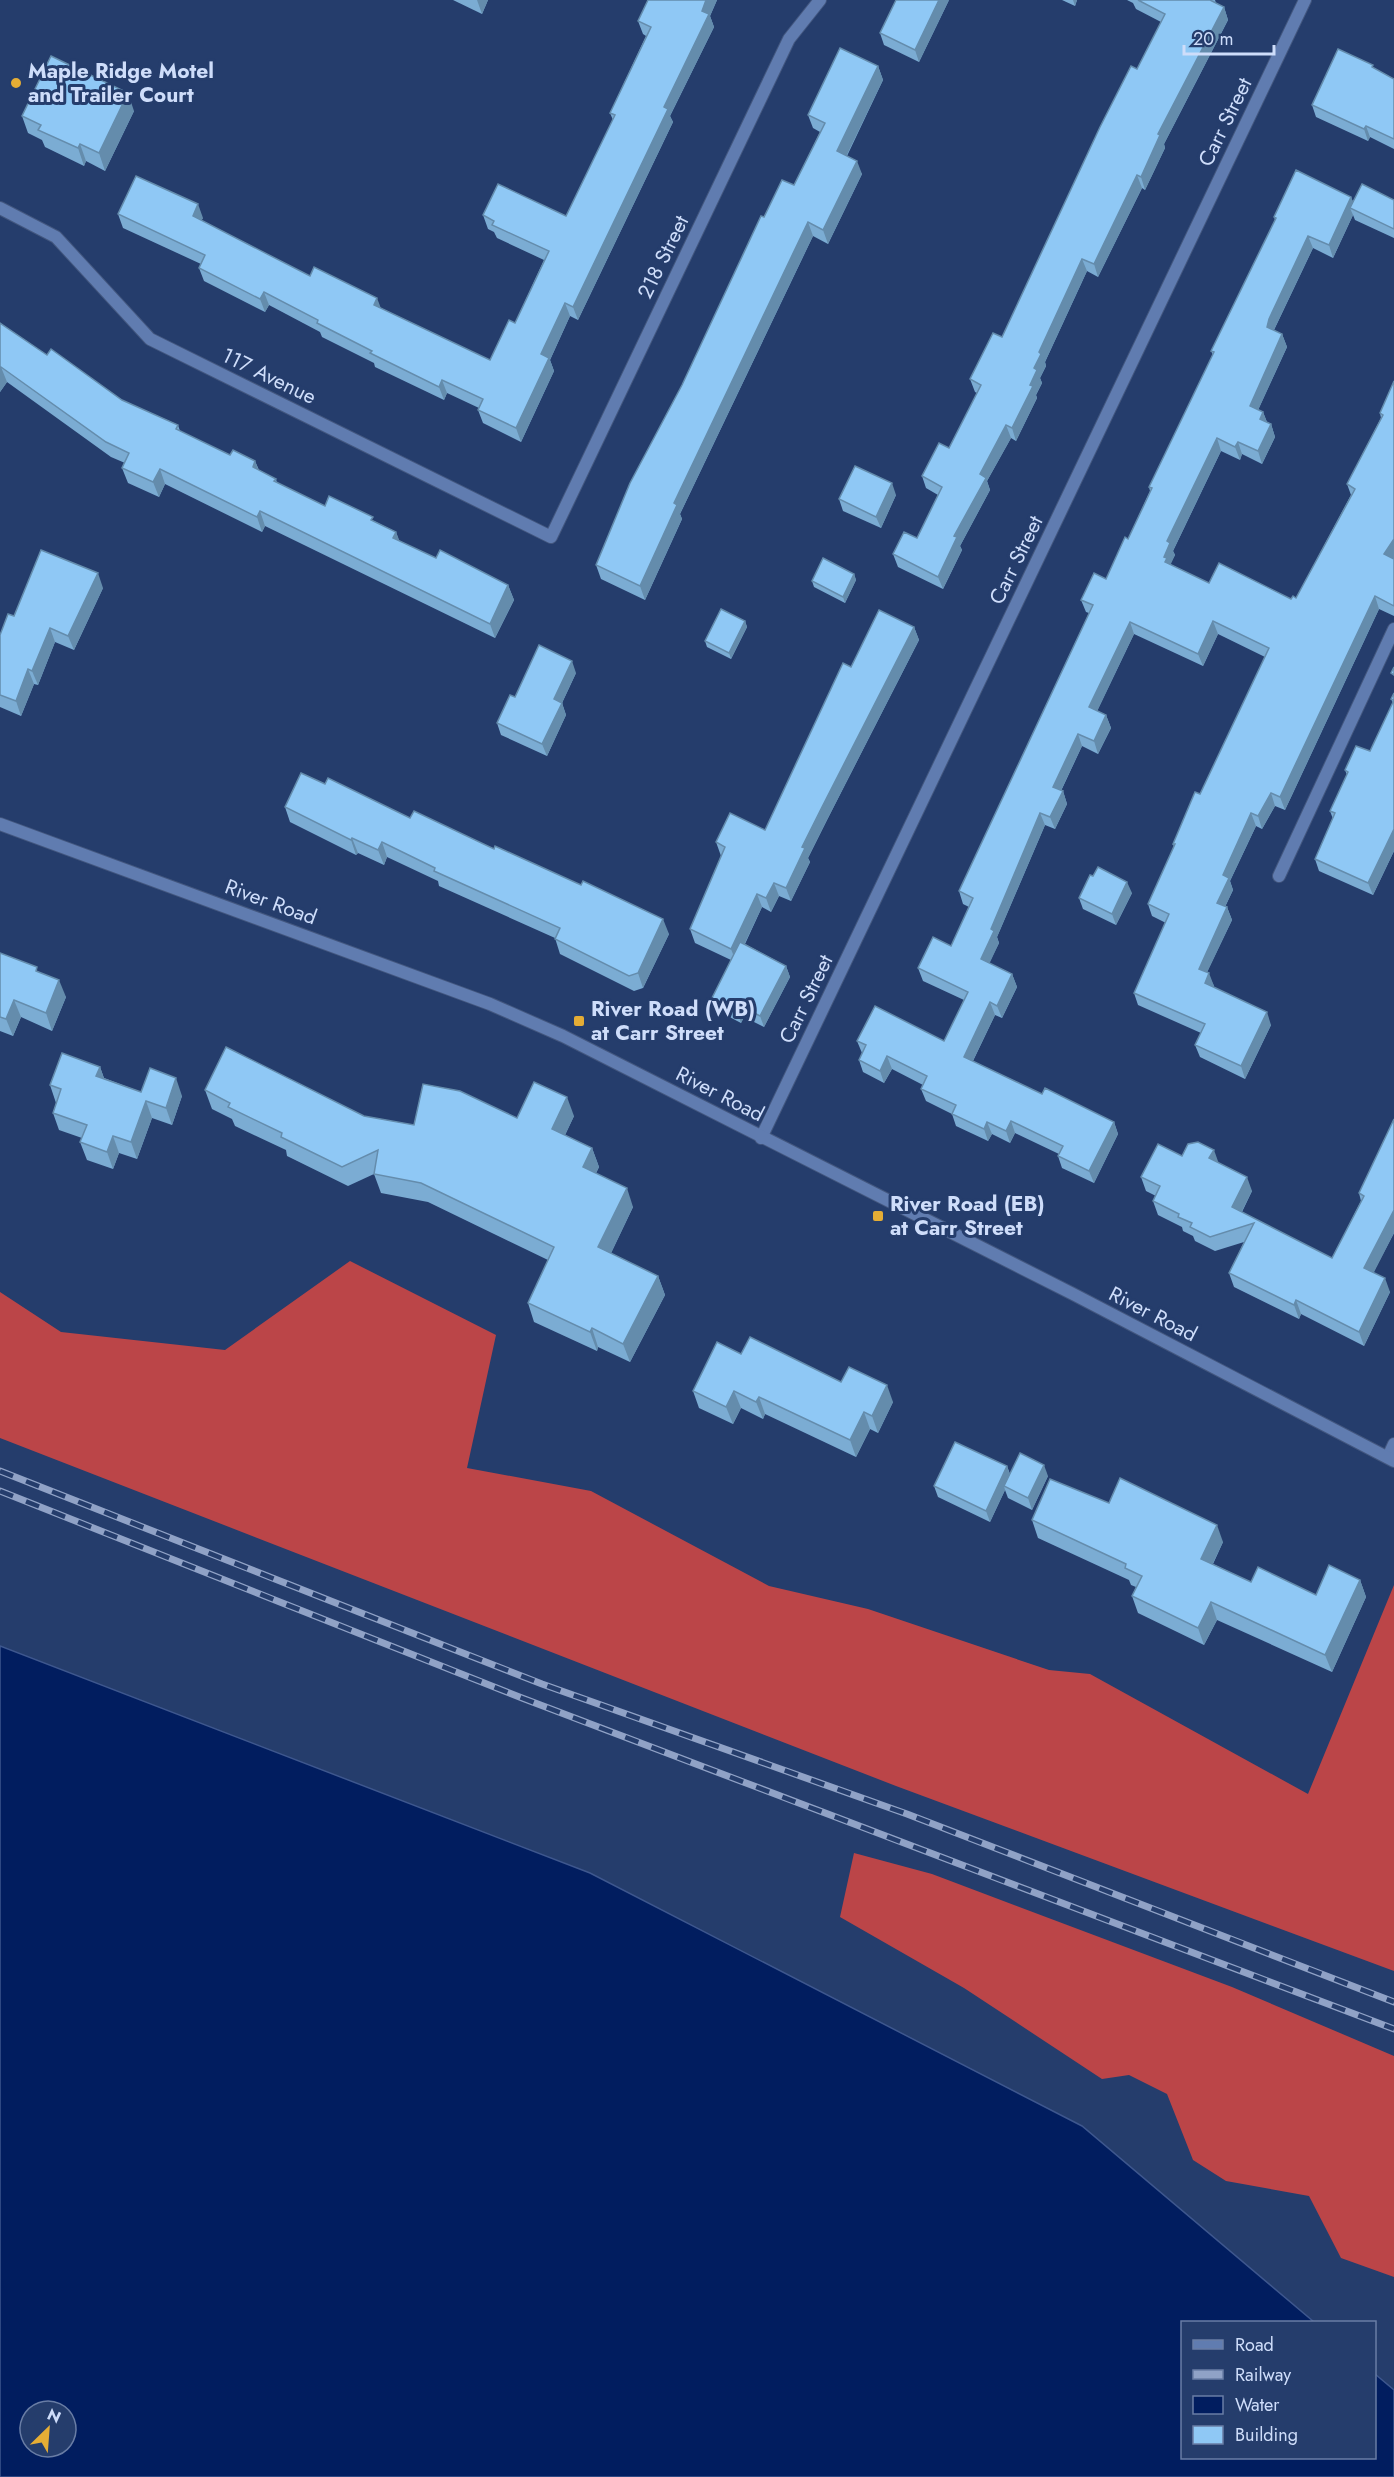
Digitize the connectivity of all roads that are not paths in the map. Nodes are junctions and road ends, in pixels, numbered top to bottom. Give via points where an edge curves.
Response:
1 (820, 0) edge
2 (1305, 0) edge
3 (0, 208) edge
4 (551, 537) joint
5 (1394, 629) edge
6 (0, 824) edge
7 (1280, 876) dead end
8 (762, 1138) junction
9 (1394, 1444) edge
10 (1391, 1459) edge

1 - 4 street, 218 Street via 789,39
2 - 8 street, Carr Street
3 - 4 street, 117 Avenue via 56,237 150,339
5 - 7 street
6 - 8 street, River Road via 490,1004 563,1036
8 - 10 street, River Road
9 - 10 street

